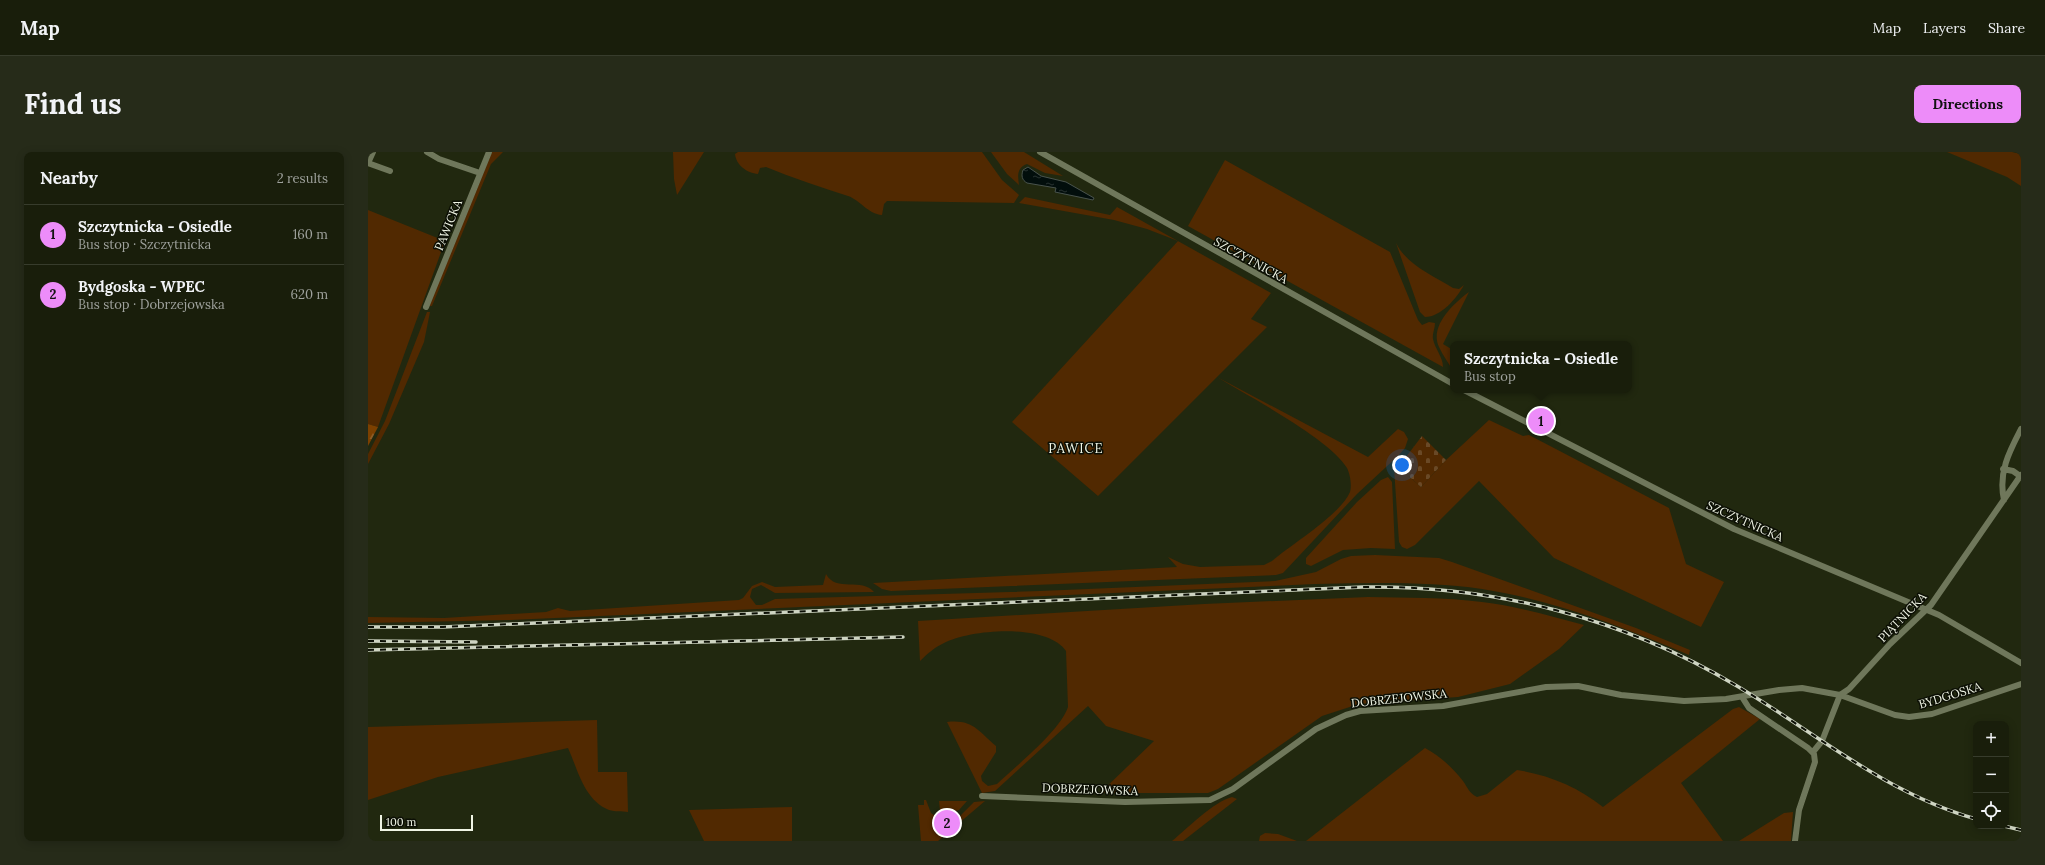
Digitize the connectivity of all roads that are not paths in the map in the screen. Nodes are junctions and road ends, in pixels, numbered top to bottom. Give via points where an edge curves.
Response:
1 (373, 152) edge
2 (427, 152) edge
3 (490, 152) edge
4 (1040, 152) edge
5 (368, 163) edge
6 (390, 171) dead end
7 (480, 173) junction
8 (426, 307) dead end
9 (1450, 382) edge
10 (1470, 393) edge
11 (2021, 429) edge
12 (2004, 469) junction
13 (2021, 475) edge
14 (2004, 500) junction
15 (1926, 610) junction
16 (2021, 663) edge
17 (2021, 684) edge
18 (1792, 689) joint
19 (1840, 695) junction
20 (1742, 697) junction
21 (1813, 752) junction
22 (982, 796) dead end
23 (1795, 841) edge

1 - 5 street
2 - 7 street
3 - 7 street, PAWICKA
4 - 9 street, SZCZYTNICKA
5 - 6 street
7 - 8 street, PAWICKA
10 - 15 street, SZCZYTNICKA via 1734,529
11 - 12 street
12 - 13 street via 2013,470
12 - 14 street
13 - 14 street, PIĄTNICKA
14 - 15 street, PIĄTNICKA
15 - 16 street, SZCZYTNICKA
15 - 19 street, PIĄTNICKA via 1890,644 1849,689
17 - 19 street, BYDGOSKA via 1954,707 1914,717 1895,716
18 - 19 street, BYDGOSKA
18 - 20 street, DOBRZEJOWSKA
19 - 21 street, PIĄTNICKA via 1822,742
20 - 21 street via 1749,708
20 - 22 street, DOBRZEJOWSKA via 1684,701 1621,695 1578,686 1546,687 1443,706 1360,711 1316,729 1233,789 1210,800 1125,802
21 - 23 street via 1815,762 1799,810

